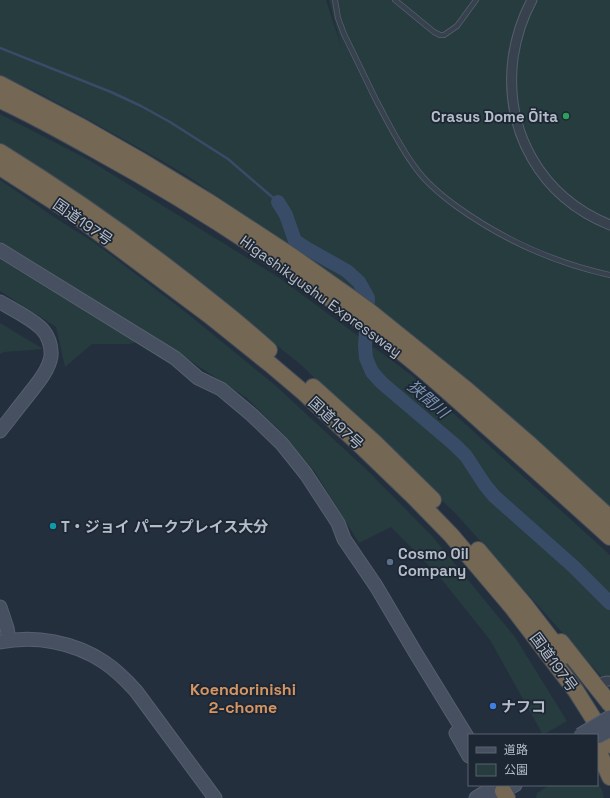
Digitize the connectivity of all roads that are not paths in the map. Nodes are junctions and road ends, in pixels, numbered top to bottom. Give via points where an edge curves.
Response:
1 (336, 0) edge
2 (395, 0) edge
3 (476, 0) edge
4 (532, 0) edge
5 (0, 84) edge
6 (0, 100) edge
7 (0, 152) edge
8 (0, 167) edge
9 (610, 225) edge
10 (258, 242) junction
11 (0, 250) edge
12 (610, 275) edge
13 (0, 302) edge
14 (404, 347) junction
15 (0, 431) edge
16 (610, 518) edge
17 (444, 527) junction
18 (610, 537) edge
19 (344, 539) junction
20 (524, 604) junction
21 (0, 608) edge
22 (4, 641) edge
23 (610, 704) edge
24 (610, 717) edge
25 (610, 724) edge
26 (610, 730) edge
27 (582, 734) edge
28 (589, 734) edge
29 (598, 736) edge
30 (468, 738) edge
31 (610, 745) edge
32 (598, 750) edge
33 (468, 754) edge
34 (610, 777) edge
35 (498, 791) edge
36 (215, 798) edge
37 (476, 798) edge

1 - 12 lane via 338,18 344,34 395,137 435,190 484,226 556,259
2 - 3 lane via 440,35 457,26
4 - 9 street via 518,35 512,72 513,103 520,134 538,168 557,191 578,208
5 - 10 highway, Higashikyushu Expressway via 80,126 209,202
6 - 10 highway, Higashikyushu Expressway via 125,166
7 - 20 highway, 国道197号 via 148,252 219,307 300,376 408,475 456,524
8 - 17 highway, 国道197号 via 78,217 258,354 359,444
10 - 14 highway, Higashikyushu Expressway via 323,293
11 - 19 street via 135,334 177,366 198,378 253,425 285,458
13 - 15 street via 41,328 51,350 49,363 40,380
14 - 16 highway, Higashikyushu Expressway via 461,386
14 - 18 highway, Higashikyushu Expressway via 467,408
17 - 28 highway via 466,561 537,650
17 - 31 highway, 国道197号 via 529,628 576,691
19 - 30 street via 376,586
19 - 33 street
20 - 23 highway via 602,684
20 - 25 highway, 国道197号
21 - 22 street via 7,628
22 - 36 street via 21,639 57,643 80,650 104,662 136,691
24 - 27 street, bridge
26 - 29 street, bridge
32 - 34 highway
35 - 37 street

